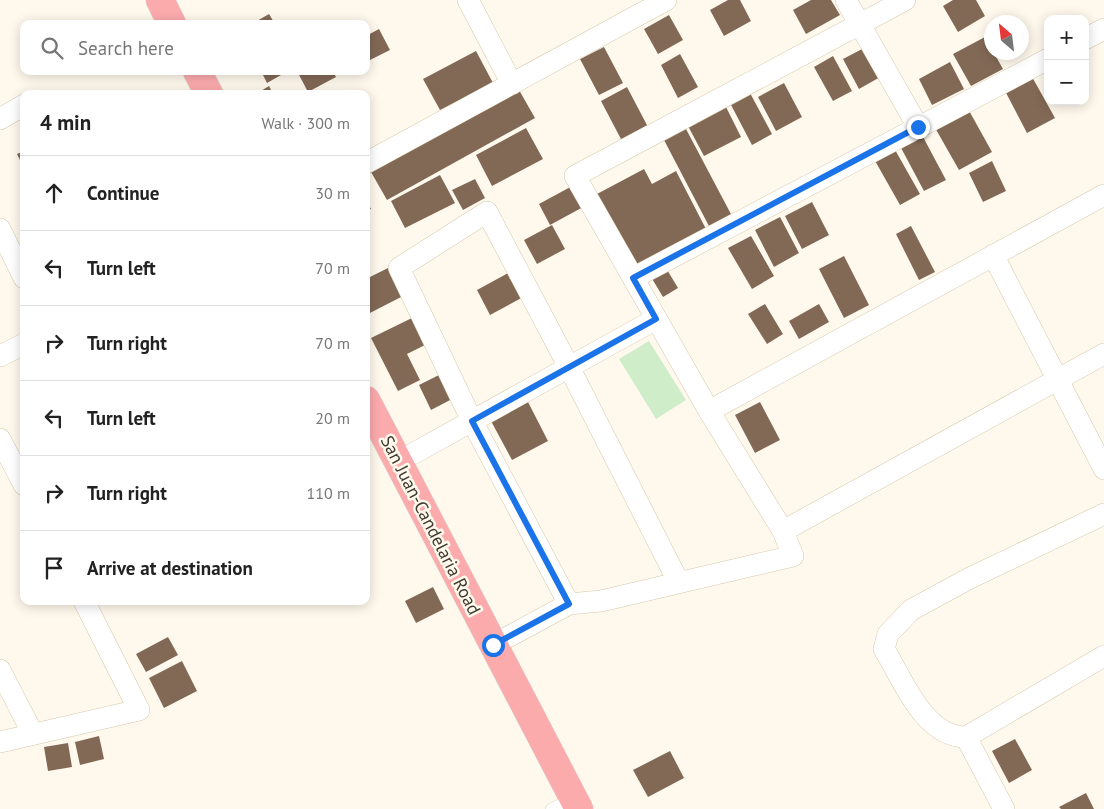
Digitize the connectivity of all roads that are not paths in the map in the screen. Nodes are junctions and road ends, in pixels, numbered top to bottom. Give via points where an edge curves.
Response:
1 (160, 0) edge
2 (468, 0) edge
3 (666, 0) edge
4 (846, 0) edge
5 (905, 0) edge
6 (170, 20) edge
7 (859, 24) junction
8 (1104, 29) edge
9 (1089, 37) edge
10 (1044, 60) edge
11 (199, 75) edge
12 (512, 84) junction
13 (207, 90) edge
14 (20, 107) edge
15 (0, 119) edge
16 (918, 127) junction
17 (370, 161) edge
18 (1104, 195) edge
19 (0, 229) edge
20 (993, 256) junction
21 (20, 270) edge
22 (633, 278) junction
23 (656, 319) junction
24 (20, 346) edge
25 (1104, 354) edge
26 (0, 356) edge
27 (569, 367) junction
28 (1058, 379) junction
29 (370, 408) edge
30 (709, 411) junction
31 (472, 421) junction
32 (0, 439) edge
33 (398, 462) junction
34 (1104, 469) edge
35 (20, 477) edge
36 (1104, 514) edge
37 (783, 531) junction
38 (678, 583) junction
39 (569, 604) junction
40 (86, 605) edge
41 (493, 645) junction
42 (1104, 656) edge
43 (0, 670) edge
44 (33, 734) junction
45 (966, 737) junction
46 (0, 742) edge
47 (568, 805) edge
48 (1004, 809) edge

1 - 6 main road
2 - 12 street
3 - 12 street
4 - 7 street
5 - 7 street
7 - 16 street
7 - 22 street via 575,176
8 - 9 street
10 - 16 street
11 - 13 main road
12 - 17 street
14 - 15 street
16 - 22 street
18 - 20 street
19 - 21 street
20 - 28 street
20 - 30 street
22 - 23 street
23 - 27 street
23 - 30 street
24 - 26 street
25 - 28 street
27 - 31 street
27 - 31 street via 487,212 399,268
27 - 38 street
28 - 34 street
28 - 37 street
29 - 33 main road, San Juan-Candelaria Road
30 - 37 street
31 - 33 street
31 - 39 street
32 - 35 street
33 - 41 main road, San Juan-Candelaria Road
36 - 45 street via 911,610 888,634 884,648 916,704 937,728 954,737
37 - 38 street via 793,556
38 - 39 street via 601,601
39 - 41 street
40 - 44 street via 139,710
41 - 47 main road, San Juan-Candelaria Road
42 - 45 street
43 - 44 street
44 - 46 street
45 - 48 street

